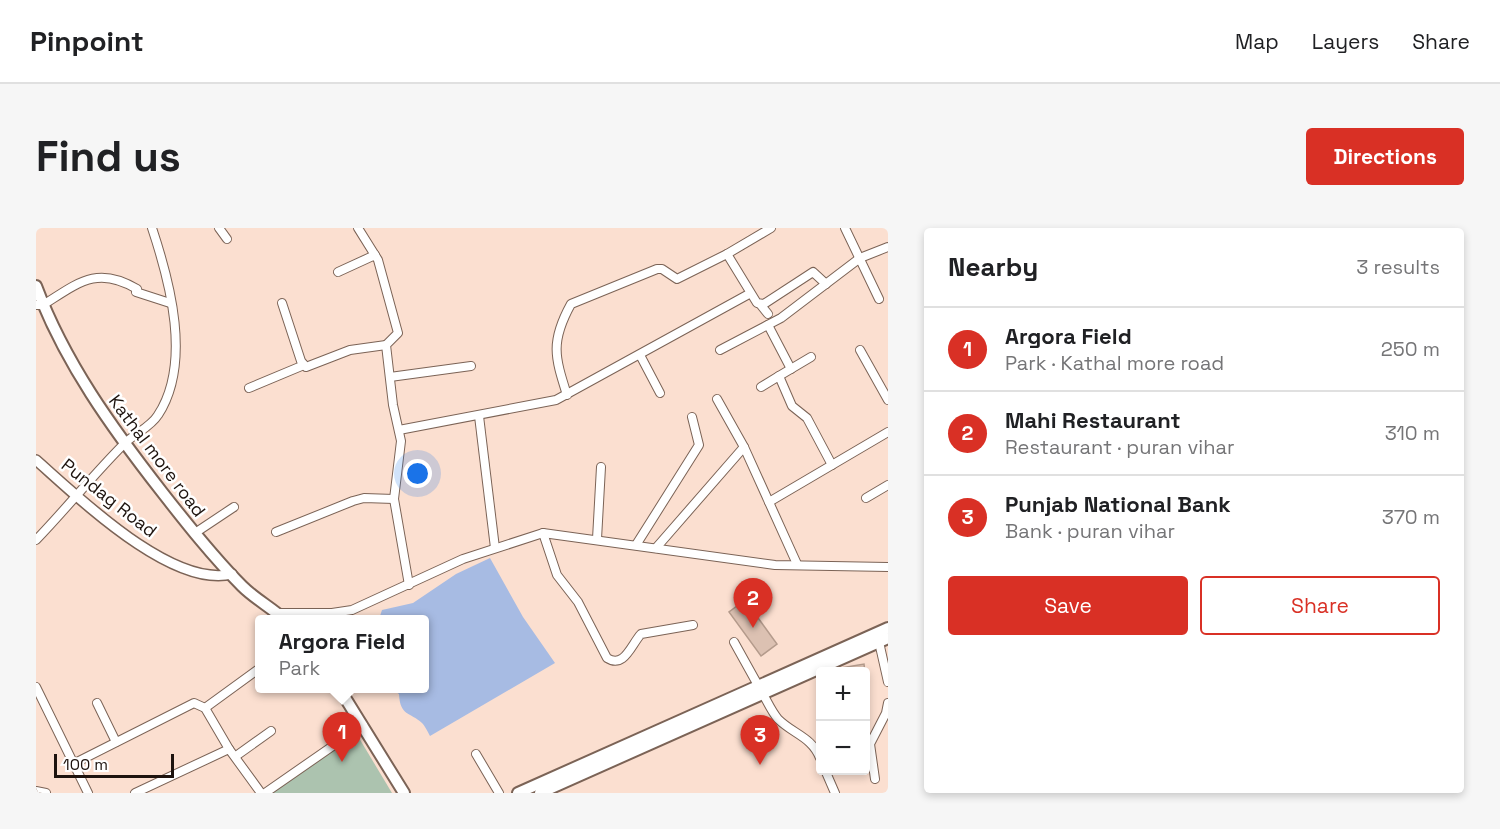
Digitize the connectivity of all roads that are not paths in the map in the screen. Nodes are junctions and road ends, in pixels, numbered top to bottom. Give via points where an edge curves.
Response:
1 (219, 228) edge
2 (358, 228) edge
3 (771, 228) edge
4 (845, 228) edge
5 (154, 229) edge
6 (227, 239) dead end
7 (888, 247) edge
8 (375, 255) junction
9 (727, 255) junction
10 (860, 258) junction
11 (338, 272) dead end
12 (826, 284) junction
13 (36, 286) edge
14 (749, 294) junction
15 (879, 299) dead end
16 (170, 303) junction
17 (282, 303) dead end
18 (760, 304) junction
19 (39, 305) edge
20 (768, 314) dead end
21 (768, 325) junction
22 (386, 345) junction
23 (720, 350) dead end
24 (860, 350) dead end
25 (640, 355) junction
26 (811, 357) dead end
27 (304, 365) junction
28 (471, 366) dead end
29 (791, 369) junction
30 (779, 376) junction
31 (390, 377) junction
32 (761, 387) dead end
33 (249, 388) dead end
34 (660, 393) dead end
35 (567, 395) junction
36 (717, 399) dead end
37 (888, 400) edge
38 (478, 416) junction
39 (692, 417) dead end
40 (399, 429) junction
41 (888, 432) edge
42 (124, 443) junction
43 (744, 447) junction
44 (36, 459) edge
45 (832, 465) junction
46 (601, 467) dead end
47 (888, 485) edge
48 (77, 497) junction
49 (866, 498) dead end
50 (394, 499) junction
51 (768, 502) junction
52 (234, 507) dead end
53 (276, 532) dead end
54 (195, 533) junction
55 (543, 533) junction
56 (36, 540) edge
57 (597, 540) junction
58 (636, 545) junction
59 (495, 548) junction
60 (656, 548) junction
61 (798, 564) junction
62 (888, 567) edge
63 (231, 574) junction
64 (409, 585) junction
65 (280, 615) edge
66 (293, 615) edge
67 (693, 625) dead end
68 (888, 628) edge
69 (884, 640) edge
70 (734, 642) dead end
71 (255, 672) edge
72 (888, 682) edge
73 (36, 687) edge
74 (761, 691) junction
75 (342, 693) edge
76 (97, 703) dead end
77 (888, 703) edge
78 (205, 708) junction
79 (363, 725) junction
80 (271, 731) dead end
81 (116, 742) junction
82 (229, 748) junction
83 (816, 748) edge
84 (477, 754) dead end
85 (236, 756) junction
86 (73, 764) junction
87 (827, 775) edge
88 (875, 779) dead end
89 (36, 791) edge
90 (46, 793) edge
91 (88, 793) edge
92 (135, 793) edge
93 (263, 793) edge
94 (404, 793) edge
95 (499, 793) edge
96 (518, 793) edge
97 (540, 793) edge
98 (835, 793) edge

1 - 6 street
2 - 8 street
3 - 9 street
4 - 10 street
5 - 16 street
7 - 10 street
8 - 11 street
8 - 22 street via 398,333
9 - 14 street
9 - 35 street via 677,279 657,269 571,304 555,344
10 - 12 street
10 - 15 street
12 - 18 street via 813,272
12 - 21 street
13 - 19 main road, Kathal more road
14 - 18 street
14 - 25 street
16 - 19 street via 137,291 122,280 86,278
16 - 42 street via 177,353 172,382 158,417
17 - 27 street
18 - 20 street
19 - 42 main road, Kathal more road
21 - 23 street
21 - 29 street
22 - 27 street via 350,350 311,367
22 - 31 street
24 - 37 street
25 - 34 street
25 - 35 street
26 - 29 street
27 - 33 street
28 - 31 street
29 - 30 street
30 - 32 street
30 - 45 street via 792,406 807,418
31 - 40 street
35 - 38 street via 540,405
36 - 43 street
38 - 40 street
38 - 59 street
39 - 58 street via 699,445
40 - 50 street via 401,449
41 - 45 street
42 - 48 street
42 - 54 main road, Kathal more road
43 - 51 street
43 - 60 street
44 - 48 street, Pundag Road
45 - 51 street
46 - 57 street
47 - 49 street
48 - 56 street
48 - 63 street, Pundag Road via 148,550 204,576
50 - 53 street via 353,501
50 - 64 street
51 - 61 street
52 - 54 street
54 - 63 main road, Kathal more road
55 - 57 street
55 - 59 street
55 - 67 street via 557,575 578,602 607,658 620,662 641,634
57 - 58 street
58 - 60 street
59 - 64 street
60 - 61 street via 775,565
61 - 62 street
63 - 65 main road, Kathal more road
64 - 66 street via 352,610
68 - 74 main road
69 - 72 street
69 - 74 main road
70 - 74 street
71 - 78 street
73 - 86 street
74 - 83 street via 778,719
74 - 96 main road via 636,739
74 - 97 main road
75 - 79 main road
76 - 81 street
77 - 88 street via 870,744
78 - 81 street via 194,703 187,705
78 - 82 street
79 - 93 street
79 - 94 main road
80 - 85 street
81 - 86 street
82 - 85 street
82 - 92 street
84 - 95 street
85 - 93 street
86 - 91 street
87 - 98 street
89 - 90 street

